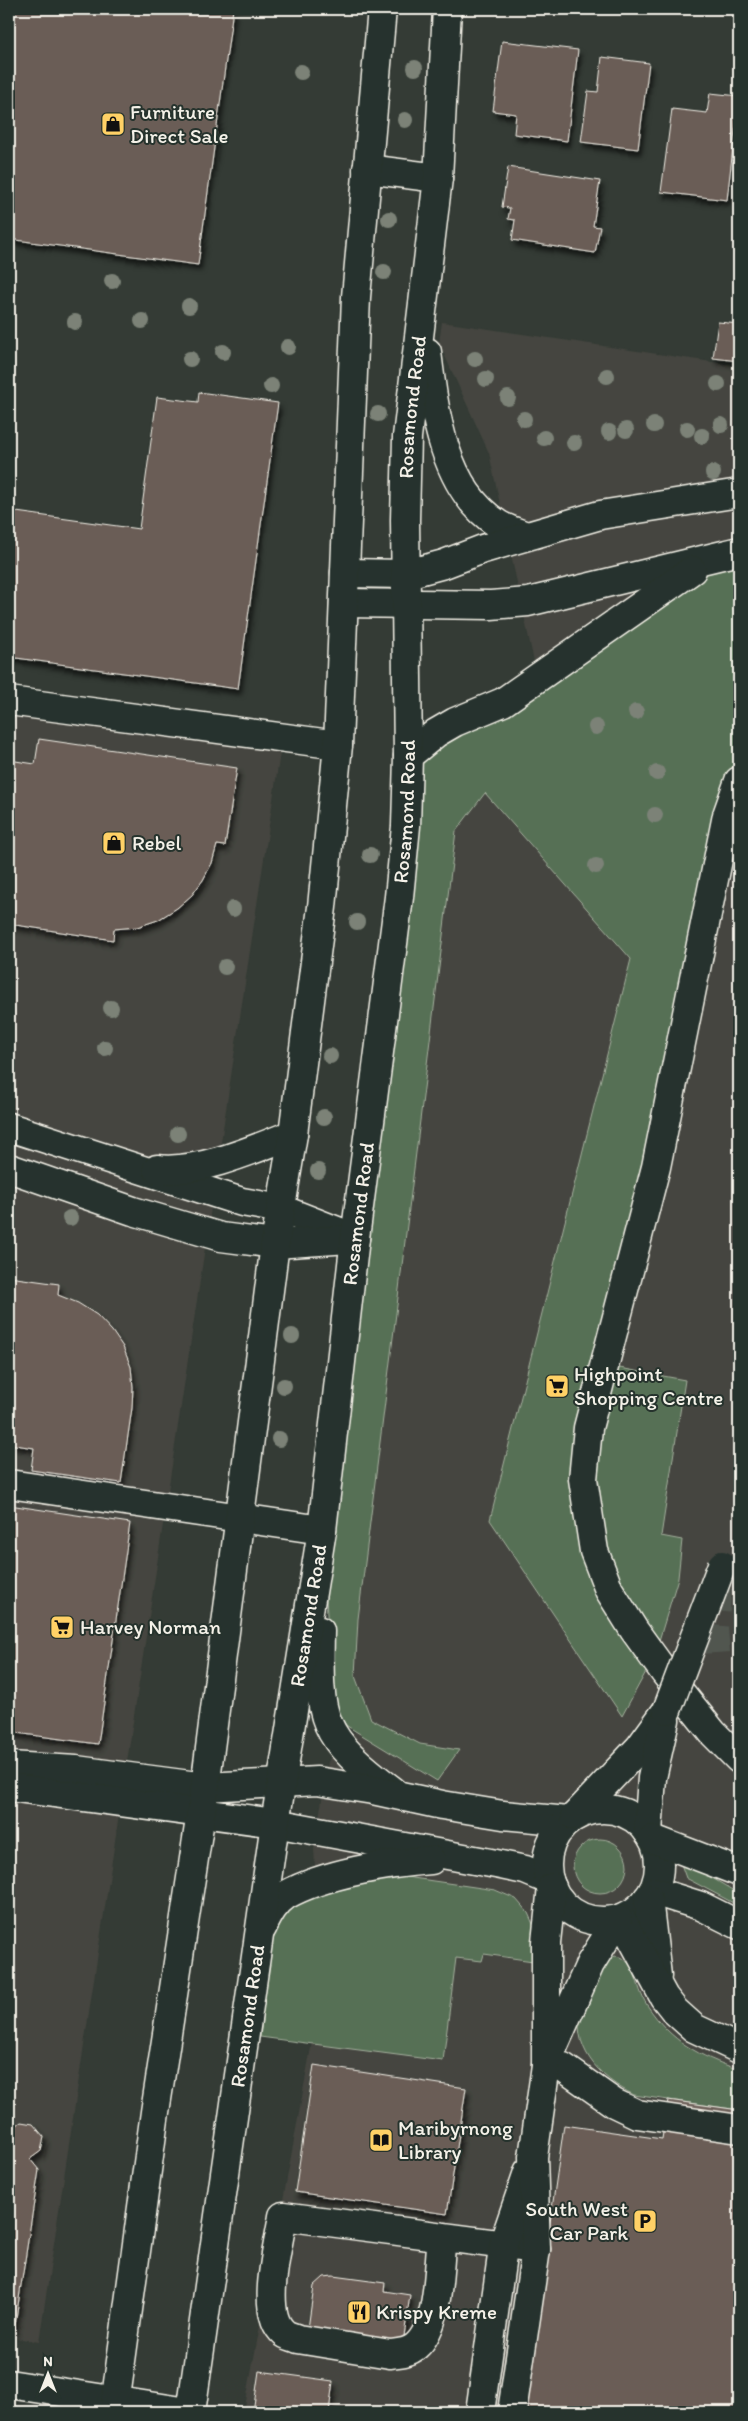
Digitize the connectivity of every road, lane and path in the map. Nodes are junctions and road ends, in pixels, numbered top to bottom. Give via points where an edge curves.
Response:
1 (382, 9) edge
2 (447, 9) edge
3 (367, 169) junction
4 (438, 178) junction
5 (422, 316) junction
6 (739, 492) edge
7 (526, 536) junction
8 (731, 554) edge
9 (345, 573) junction
10 (407, 574) junction
11 (344, 603) junction
12 (406, 604) junction
13 (9, 701) edge
14 (338, 745) junction
15 (408, 756) junction
16 (739, 781) edge
17 (9, 1127) edge
18 (293, 1134) junction
19 (124, 1165) junction
20 (9, 1168) edge
21 (281, 1209) junction
22 (355, 1238) junction
23 (275, 1244) junction
24 (9, 1484) edge
25 (239, 1519) junction
26 (322, 1530) junction
27 (722, 1565) dead end
28 (667, 1710) junction
29 (739, 1759) edge
30 (9, 1766) edge
31 (281, 1784) junction
32 (9, 1787) edge
33 (205, 1787) junction
34 (399, 1795) junction
35 (201, 1815) junction
36 (572, 1819) junction
37 (275, 1823) junction
38 (651, 1836) junction
39 (462, 1857) junction
40 (739, 1872) edge
41 (550, 1884) junction
42 (650, 1895) junction
43 (619, 1918) junction
44 (739, 1925) edge
45 (258, 1936) junction
46 (658, 1984) junction
47 (739, 2049) edge
48 (546, 2065) junction
49 (739, 2129) edge
50 (533, 2157) junction
51 (442, 2237) junction
52 (504, 2245) junction
53 (536, 2249) junction
54 (9, 2384) edge
55 (115, 2407) edge
56 (190, 2412) edge
57 (480, 2412) edge
58 (512, 2412) edge

1 - 3 street
2 - 4 street, Rosamond Road
3 - 4 street
3 - 9 street via 356,297
4 - 5 street, Rosamond Road
5 - 7 street via 432,392 452,465 468,494 481,509 498,524
5 - 10 street, Rosamond Road via 407,437
6 - 7 street via 600,515
7 - 10 street
8 - 12 street via 528,602
8 - 15 street via 670,583 510,697 455,722
9 - 10 street
9 - 11 street
10 - 12 street, Rosamond Road
11 - 12 street
11 - 14 street
12 - 15 street, Rosamond Road
13 - 14 street
14 - 18 street via 322,907
15 - 22 street, Rosamond Road via 399,897
16 - 29 street via 727,815 656,1167 588,1428 583,1479 594,1551 609,1590 665,1673 712,1733
17 - 19 street
18 - 19 street via 248,1152 195,1167 169,1171
18 - 21 street
19 - 21 street via 242,1202
20 - 23 street via 133,1211 221,1237
21 - 22 street
21 - 23 street
22 - 23 street
22 - 26 street, Rosamond Road
23 - 25 street
24 - 25 street
25 - 26 street
25 - 33 street
26 - 31 street, Rosamond Road
26 - 34 street via 319,1681 323,1712 332,1734 348,1755
27 - 28 street, bridge
28 - 36 street via 633,1755
28 - 38 street via 652,1778
30 - 33 street via 76,1770
31 - 33 street
31 - 34 street via 316,1781
31 - 37 street, Rosamond Road
32 - 35 street
33 - 35 street
34 - 36 street via 503,1815
35 - 37 street
35 - 55 street via 155,2112
36 - 38 street via 590,1811 615,1810 630,1816
36 - 41 street via 558,1831 551,1844 547,1866
37 - 39 street
37 - 45 street, Rosamond Road
38 - 40 street
38 - 42 street via 659,1865
39 - 41 street via 525,1870
39 - 45 street via 380,1866 304,1887 285,1896 272,1908
41 - 43 street via 558,1899 579,1916 605,1921
41 - 48 street via 546,1942
42 - 43 street via 638,1908
42 - 44 street via 706,1908
42 - 46 street
43 - 46 street
43 - 48 street via 590,1964
45 - 56 street, Rosamond Road
46 - 47 street via 675,2012 686,2022
48 - 49 street via 563,2067 629,2111
48 - 50 street
50 - 52 street
50 - 53 street
51 - 51 street via 283,2216 272,2294 276,2322 284,2334 298,2339 390,2354 404,2353 415,2347 433,2316
51 - 52 street
52 - 53 street
52 - 57 street
53 - 58 street
54 - 55 street
55 - 56 street

